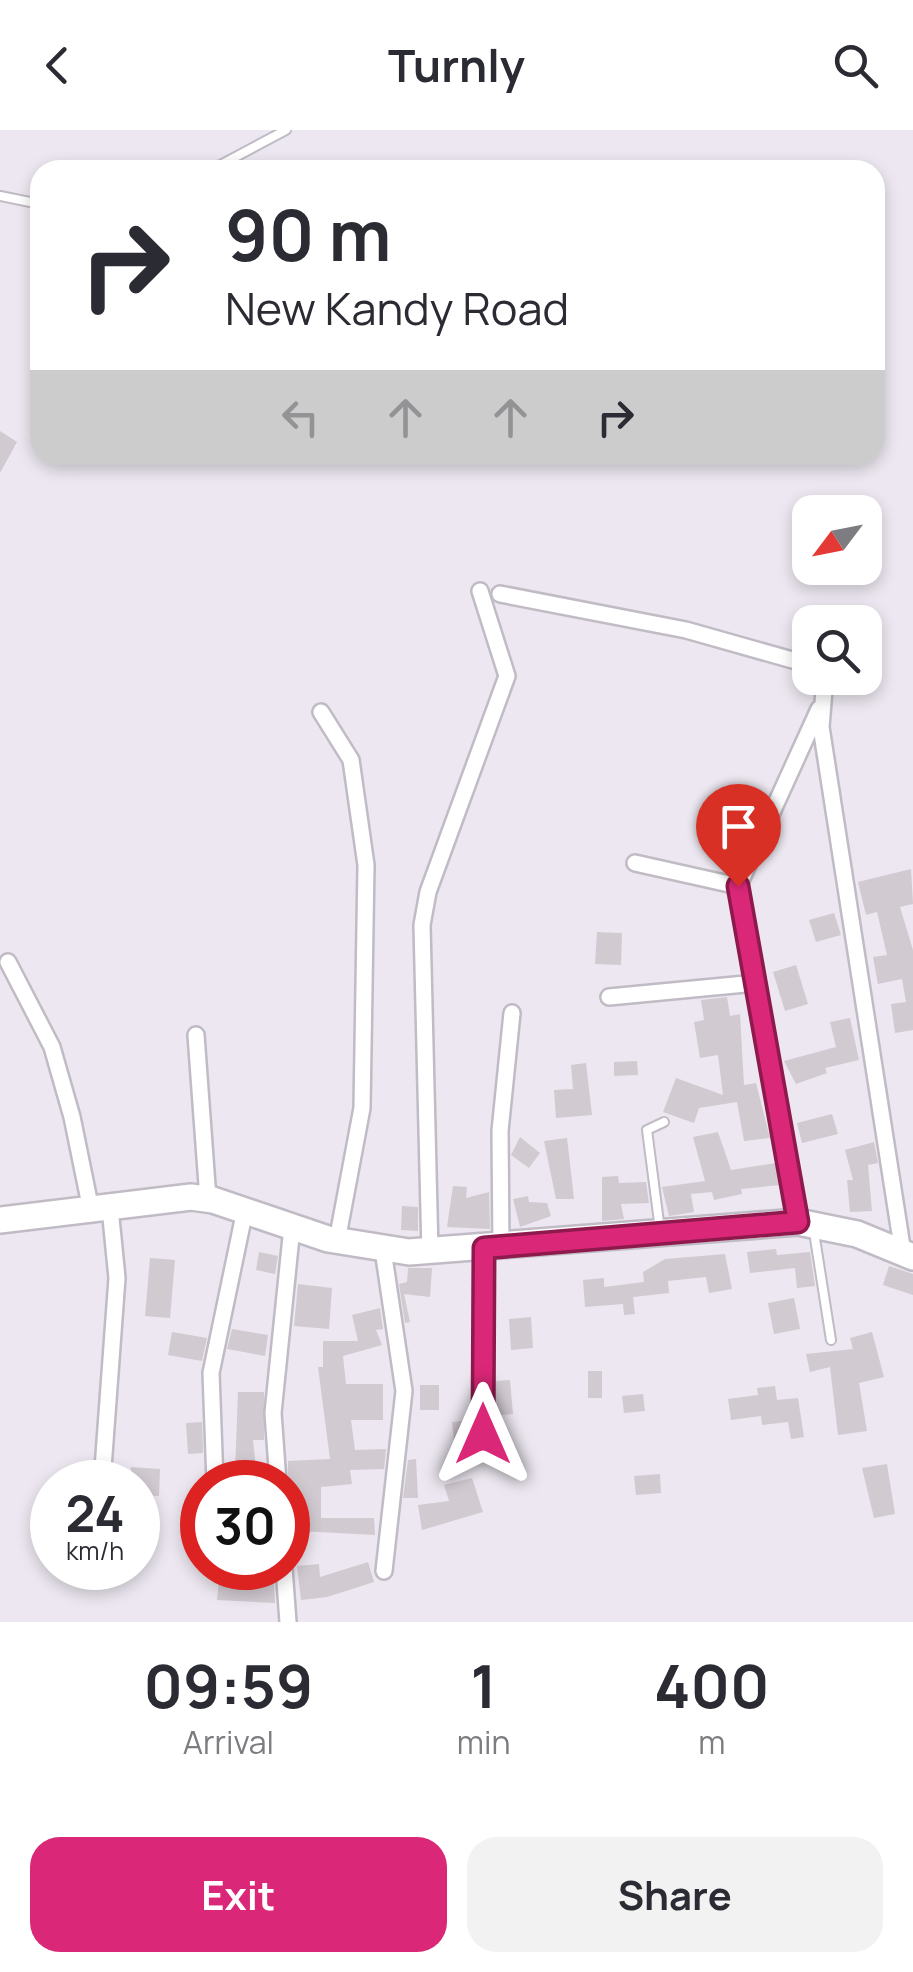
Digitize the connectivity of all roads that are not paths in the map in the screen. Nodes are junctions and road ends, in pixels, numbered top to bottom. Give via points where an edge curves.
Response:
1 (286, 130) edge
2 (230, 160) edge
3 (0, 196) edge
4 (30, 202) edge
5 (480, 591) dead end
6 (500, 594) dead end
7 (792, 660) edge
8 (822, 695) edge
9 (820, 707) junction
10 (322, 712) dead end
11 (635, 863) dead end
12 (738, 886) junction
13 (8, 962) dead end
14 (756, 983) junction
15 (609, 996) dead end
16 (512, 1013) dead end
17 (196, 1036) dead end
18 (664, 1122) dead end
19 (208, 1199) junction
20 (100, 1209) junction
21 (245, 1210) junction
22 (0, 1220) edge
23 (805, 1222) junction
24 (292, 1227) junction
25 (660, 1234) junction
26 (337, 1241) junction
27 (492, 1248) junction
28 (383, 1250) junction
29 (430, 1252) junction
30 (908, 1255) edge
31 (830, 1340) dead end
32 (483, 1434) dead end
33 (104, 1460) edge
34 (214, 1460) edge
35 (276, 1460) edge
36 (384, 1572) dead end
37 (286, 1590) edge
38 (288, 1622) edge

1 - 2 lane
3 - 4 lane
5 - 29 street via 507,676 422,925
6 - 7 street via 686,630
8 - 9 street
9 - 12 street
9 - 30 street
10 - 26 street via 351,760 366,865 362,1108
11 - 12 street
12 - 14 street
13 - 20 street via 52,1047
14 - 15 street
14 - 23 street
16 - 27 street
17 - 19 street
18 - 25 lane via 646,1130
19 - 20 main road
19 - 21 main road
20 - 22 main road
20 - 33 street via 118,1278
21 - 24 main road
21 - 34 street via 211,1373
23 - 25 main road
23 - 30 main road
23 - 31 lane via 819,1247
24 - 26 main road
24 - 35 street via 273,1413
25 - 27 main road
26 - 28 main road
27 - 29 main road
27 - 32 street
28 - 29 main road
28 - 36 street via 404,1391
37 - 38 street

